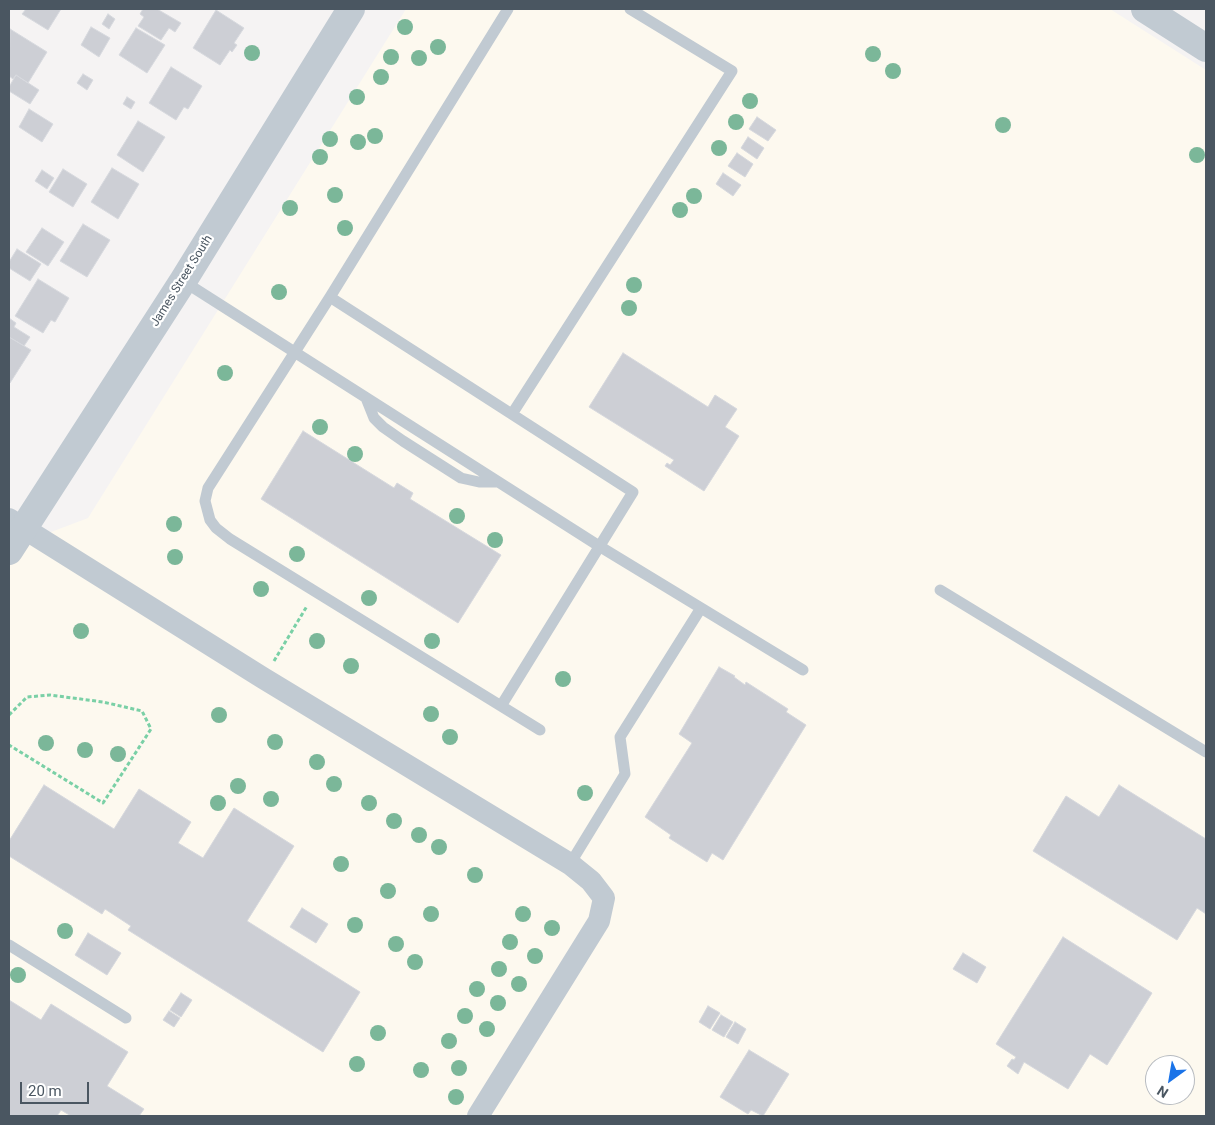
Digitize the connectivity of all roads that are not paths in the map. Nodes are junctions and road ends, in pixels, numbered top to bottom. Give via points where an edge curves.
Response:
1 (351, 9) edge
2 (508, 9) edge
3 (630, 9) edge
4 (1145, 9) edge
5 (1206, 48) edge
6 (182, 281) junction
7 (330, 297) junction
8 (294, 352) junction
9 (366, 398) junction
10 (512, 414) junction
11 (498, 482) junction
12 (16, 523) edge
13 (599, 546) junction
14 (9, 552) edge
15 (940, 590) dead end
16 (701, 608) junction
17 (803, 670) dead end
18 (501, 706) junction
19 (540, 730) dead end
20 (1206, 752) edge
21 (570, 864) junction
22 (9, 945) edge
23 (126, 1018) dead end
24 (478, 1116) edge

1 - 6 street, James Street South
2 - 7 lane
3 - 10 lane via 732,72
4 - 5 street
6 - 8 lane
6 - 12 street, James Street South
7 - 8 lane
7 - 10 lane
8 - 9 lane
8 - 18 lane via 208,488 205,501 210,520 230,539
9 - 11 lane
9 - 11 lane via 374,418 382,427 461,478
10 - 13 lane via 633,492
11 - 13 lane
12 - 14 street, James Street South
12 - 21 street
13 - 16 lane
13 - 18 lane
15 - 20 lane
16 - 17 lane
16 - 21 lane via 620,737 625,774
18 - 19 lane
21 - 24 street via 591,881 604,898 599,921
22 - 23 lane

